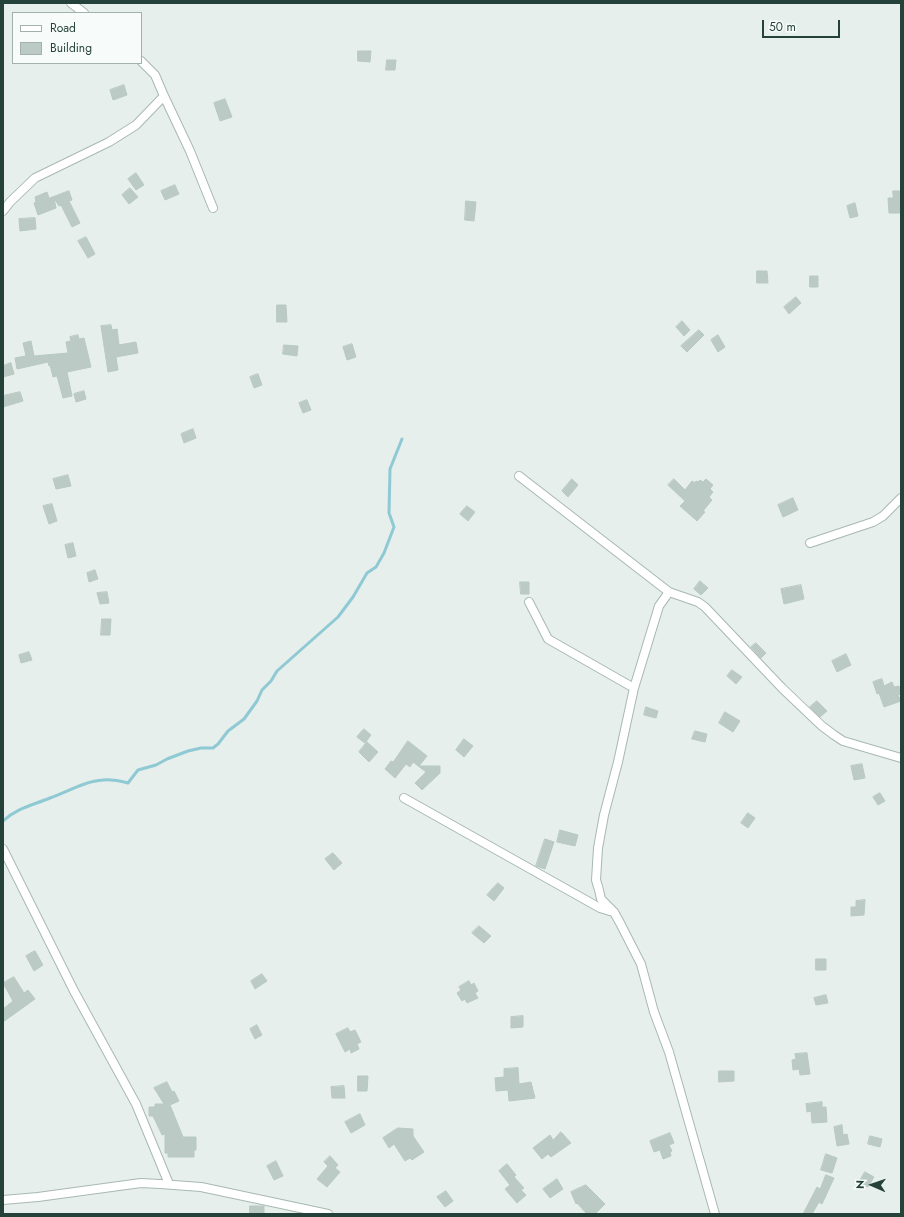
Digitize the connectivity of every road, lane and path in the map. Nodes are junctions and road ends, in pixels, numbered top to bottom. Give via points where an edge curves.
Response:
1 (71, 3) edge
2 (83, 12) edge
3 (142, 62) edge
4 (164, 96) junction
5 (213, 208) dead end
6 (3, 211) edge
7 (519, 476) dead end
8 (901, 498) edge
9 (810, 543) dead end
10 (669, 592) junction
11 (529, 602) dead end
12 (634, 688) junction
13 (901, 758) edge
14 (404, 798) dead end
15 (3, 849) edge
16 (614, 912) junction
17 (169, 1184) junction
18 (3, 1200) edge
19 (328, 1214) edge
20 (715, 1214) edge

1 - 2 street
3 - 4 street via 155,75
4 - 5 street
4 - 6 street via 136,125 109,142 36,178
7 - 10 street
8 - 9 street via 873,522
10 - 12 street via 659,606
10 - 13 street via 705,607 782,688 834,735 843,741
11 - 12 street via 548,639
12 - 16 street via 598,848 596,880 601,899
14 - 16 street via 600,908
15 - 17 street via 74,991 136,1104
16 - 20 street via 641,964
17 - 18 street via 141,1183
17 - 19 street via 201,1187

